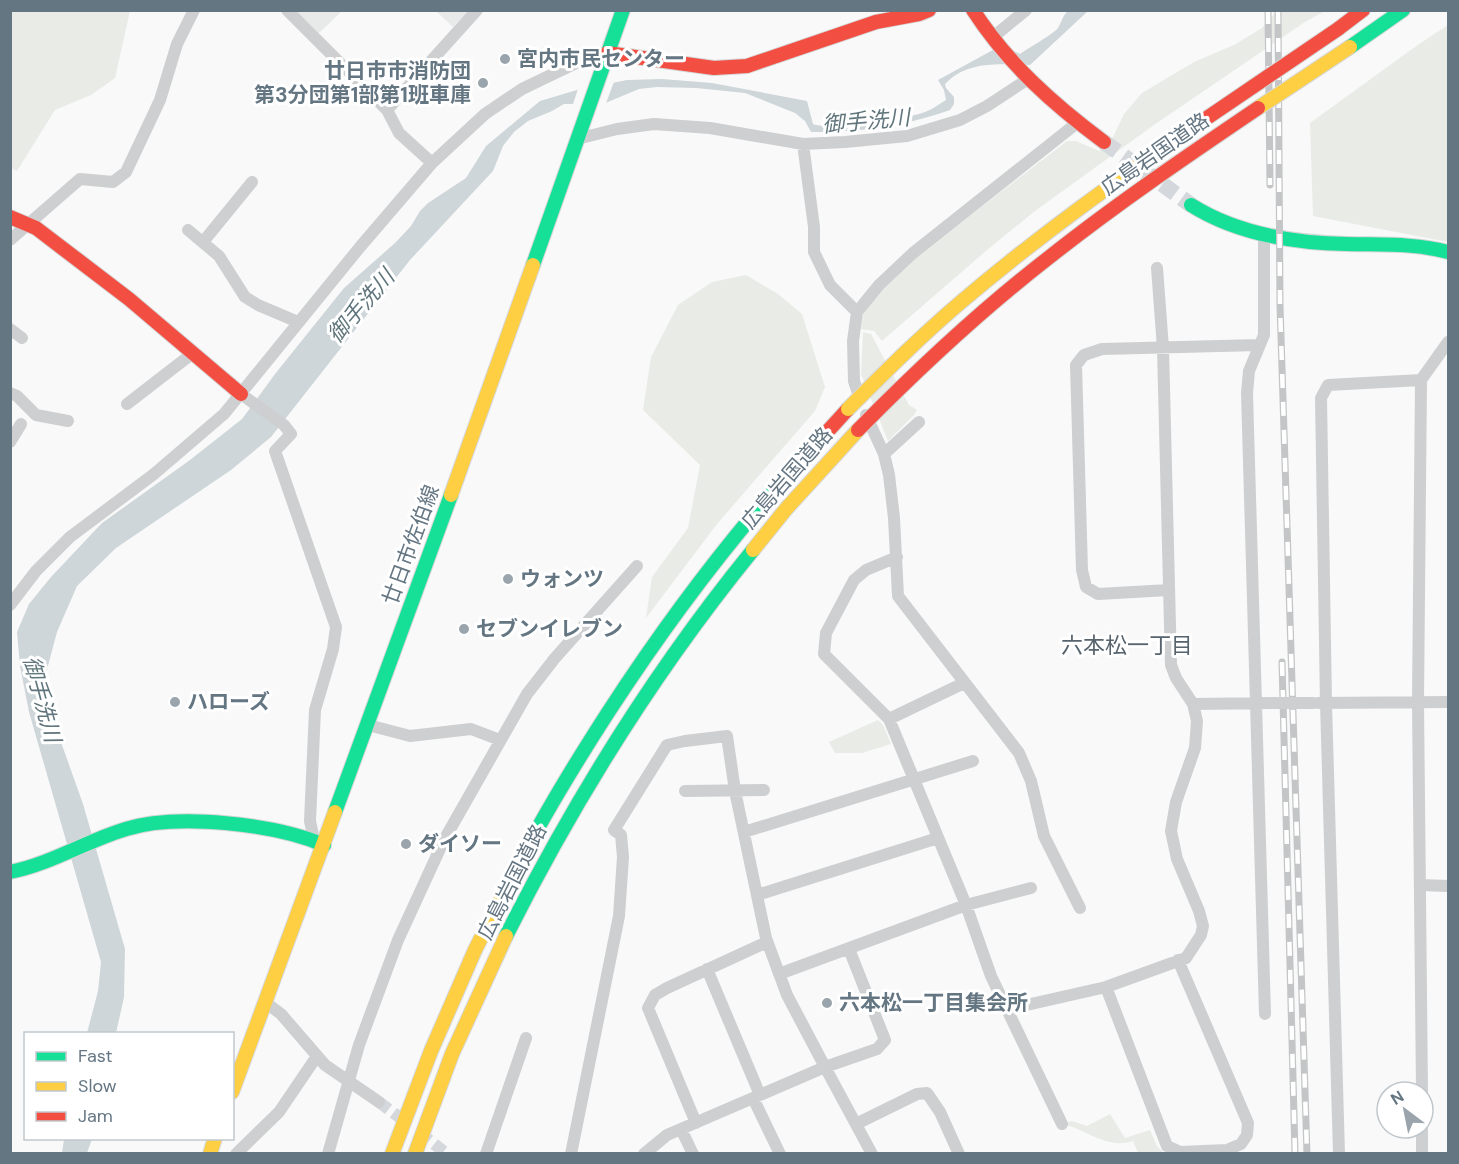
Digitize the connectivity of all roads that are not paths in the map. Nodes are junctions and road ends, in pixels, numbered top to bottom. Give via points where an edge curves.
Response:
1 (194, 10) edge
2 (287, 10) edge
3 (477, 10) edge
4 (622, 10) edge
5 (929, 10) edge
6 (973, 10) edge
7 (1026, 10) edge
8 (1364, 10) edge
9 (1403, 10) edge
10 (992, 38) junction
11 (607, 53) junction
12 (1025, 76) junction
13 (387, 110) junction
14 (1077, 123) junction
15 (578, 135) junction
16 (1104, 142) tunnel mouth
17 (803, 144) junction
18 (432, 163) junction
19 (252, 182) dead end
20 (1191, 205) tunnel mouth
21 (10, 217) edge
22 (27, 224) junction
23 (188, 230) dead end
24 (1264, 233) junction
25 (10, 240) edge
26 (203, 242) junction
27 (1449, 252) edge
28 (1157, 268) dead end
29 (857, 312) junction
30 (298, 322) junction
31 (10, 329) edge
32 (22, 338) dead end
33 (1449, 342) edge
34 (1259, 345) junction
35 (1164, 348) junction
36 (193, 353) junction
37 (1421, 380) junction
38 (10, 393) edge
39 (245, 397) junction
40 (128, 404) dead end
41 (68, 421) dead end
42 (919, 422) dead end
43 (21, 424) dead end
44 (10, 442) edge
45 (884, 454) junction
46 (897, 557) junction
47 (637, 566) dead end
48 (1169, 590) junction
49 (10, 605) edge
50 (964, 683) junction
51 (1418, 702) junction
52 (1449, 702) edge
53 (1320, 703) junction
54 (1193, 704) junction
55 (1256, 704) junction
56 (889, 719) junction
57 (368, 725) junction
58 (500, 740) junction
59 (973, 760) dead end
60 (915, 779) junction
61 (735, 790) junction
62 (764, 790) dead end
63 (685, 791) dead end
64 (744, 832) junction
65 (938, 838) junction
66 (319, 842) junction
67 (10, 872) edge
68 (1420, 885) junction
69 (1449, 886) edge
70 (1031, 888) dead end
71 (757, 895) junction
72 (966, 905) junction
73 (1080, 908) dead end
74 (767, 942) junction
75 (849, 949) junction
76 (1178, 960) junction
77 (707, 969) junction
78 (780, 974) junction
79 (1106, 987) junction
80 (266, 1002) junction
81 (1009, 1009) junction
82 (1265, 1014) dead end
83 (526, 1038) dead end
84 (317, 1056) junction
85 (825, 1066) junction
86 (1422, 1080) edge
87 (350, 1082) junction
88 (234, 1087) edge
89 (757, 1096) junction
90 (379, 1102) tunnel mouth
91 (696, 1123) junction
92 (858, 1123) junction
93 (1062, 1124) dead end
94 (681, 1129) junction
95 (236, 1154) edge
96 (328, 1154) edge
97 (392, 1154) edge
98 (415, 1154) edge
99 (486, 1154) edge
100 (572, 1154) edge
101 (644, 1154) edge
102 (693, 1154) edge
103 (780, 1154) edge
104 (872, 1154) edge
105 (959, 1154) edge
106 (1339, 1154) edge

1 - 22 street via 177,44 160,100 126,172 113,182 80,179
2 - 13 street
3 - 13 street
4 - 11 main road, 廿日市佐伯線
5 - 11 main road via 876,22 747,66 714,68
6 - 10 main road
7 - 10 street
8 - 97 main road, 広島岩国道路, bridge via 1049,229 952,310 848,409 733,537 658,638 588,743 525,852 442,1022
9 - 98 main road, 広島岩国道路, bridge via 1062,246 966,326 858,430 790,503 676,651 607,754 554,844 511,927 447,1069
10 - 12 main road
11 - 15 main road, 廿日市佐伯線
11 - 18 street via 522,89 485,114
12 - 14 main road
12 - 17 street via 987,106 960,120 916,133
13 - 18 street via 399,133
14 - 16 main road
14 - 29 street via 913,253
15 - 17 street via 654,124 710,128
15 - 57 main road, 廿日市佐伯線
17 - 29 street via 814,252 830,285
18 - 30 street
19 - 26 street
20 - 24 main road via 1229,226
21 - 22 main road
22 - 25 street
22 - 36 main road via 129,299
23 - 26 street
24 - 27 main road via 1316,242 1406,245
24 - 34 street via 1264,334
26 - 30 street via 219,256 245,297
28 - 35 street
29 - 45 street via 854,381
30 - 39 street
31 - 32 street
33 - 37 street
34 - 35 street
34 - 55 street via 1249,371 1247,393
35 - 48 street
35 - 48 street via 1102,349 1084,355 1076,365 1082,570 1086,587 1098,594
36 - 39 main road
36 - 40 street
37 - 51 street
37 - 53 street via 1328,385 1321,398
38 - 41 street via 36,415
39 - 49 street via 154,474 70,537
39 - 66 street via 291,434 275,451 336,627 315,710 310,812
42 - 45 street
43 - 44 street
45 - 46 street
46 - 50 street via 898,596
46 - 56 street via 866,570 854,580 826,633 824,654
47 - 58 street via 555,658 527,694
48 - 54 street via 1171,665
50 - 56 street
50 - 73 street via 1019,753 1044,836
51 - 52 street
51 - 53 street
51 - 68 street
53 - 55 street, bridge
53 - 106 street
54 - 55 street
54 - 76 street via 1197,721 1195,748 1176,802 1171,831 1177,859 1203,926 1186,958
55 - 82 street
56 - 60 street
57 - 58 street via 405,736 471,729
57 - 66 main road, 廿日市佐伯線
58 - 87 street via 444,840 398,940 359,1045
59 - 60 street
60 - 64 street
60 - 65 street
61 - 62 street
61 - 63 street
61 - 64 street
61 - 100 street via 727,736 667,745 614,830 621,835 623,857 619,916
64 - 71 street
65 - 71 street
65 - 72 street
66 - 67 main road via 294,834 192,820 148,823
66 - 80 main road, 廿日市佐伯線
68 - 69 street
68 - 86 street
70 - 72 street
71 - 74 street
72 - 75 street
72 - 81 street via 991,976
74 - 77 street
74 - 78 street
75 - 78 street
75 - 85 street via 885,1040 877,1049
76 - 79 street
76 - 79 street via 1248,1123 1241,1144 1227,1150 1180,1152 1167,1146
77 - 89 street
77 - 91 street via 655,995 648,1008
78 - 85 street
79 - 81 street
80 - 84 street
80 - 88 main road, 廿日市佐伯線
81 - 93 street
83 - 99 street
84 - 87 street
84 - 95 street via 279,1112
85 - 89 street
85 - 92 street
87 - 90 street
87 - 96 street
89 - 91 street
89 - 103 street
91 - 94 street
92 - 104 street
92 - 105 street via 917,1094 927,1093
94 - 101 street
94 - 102 street

